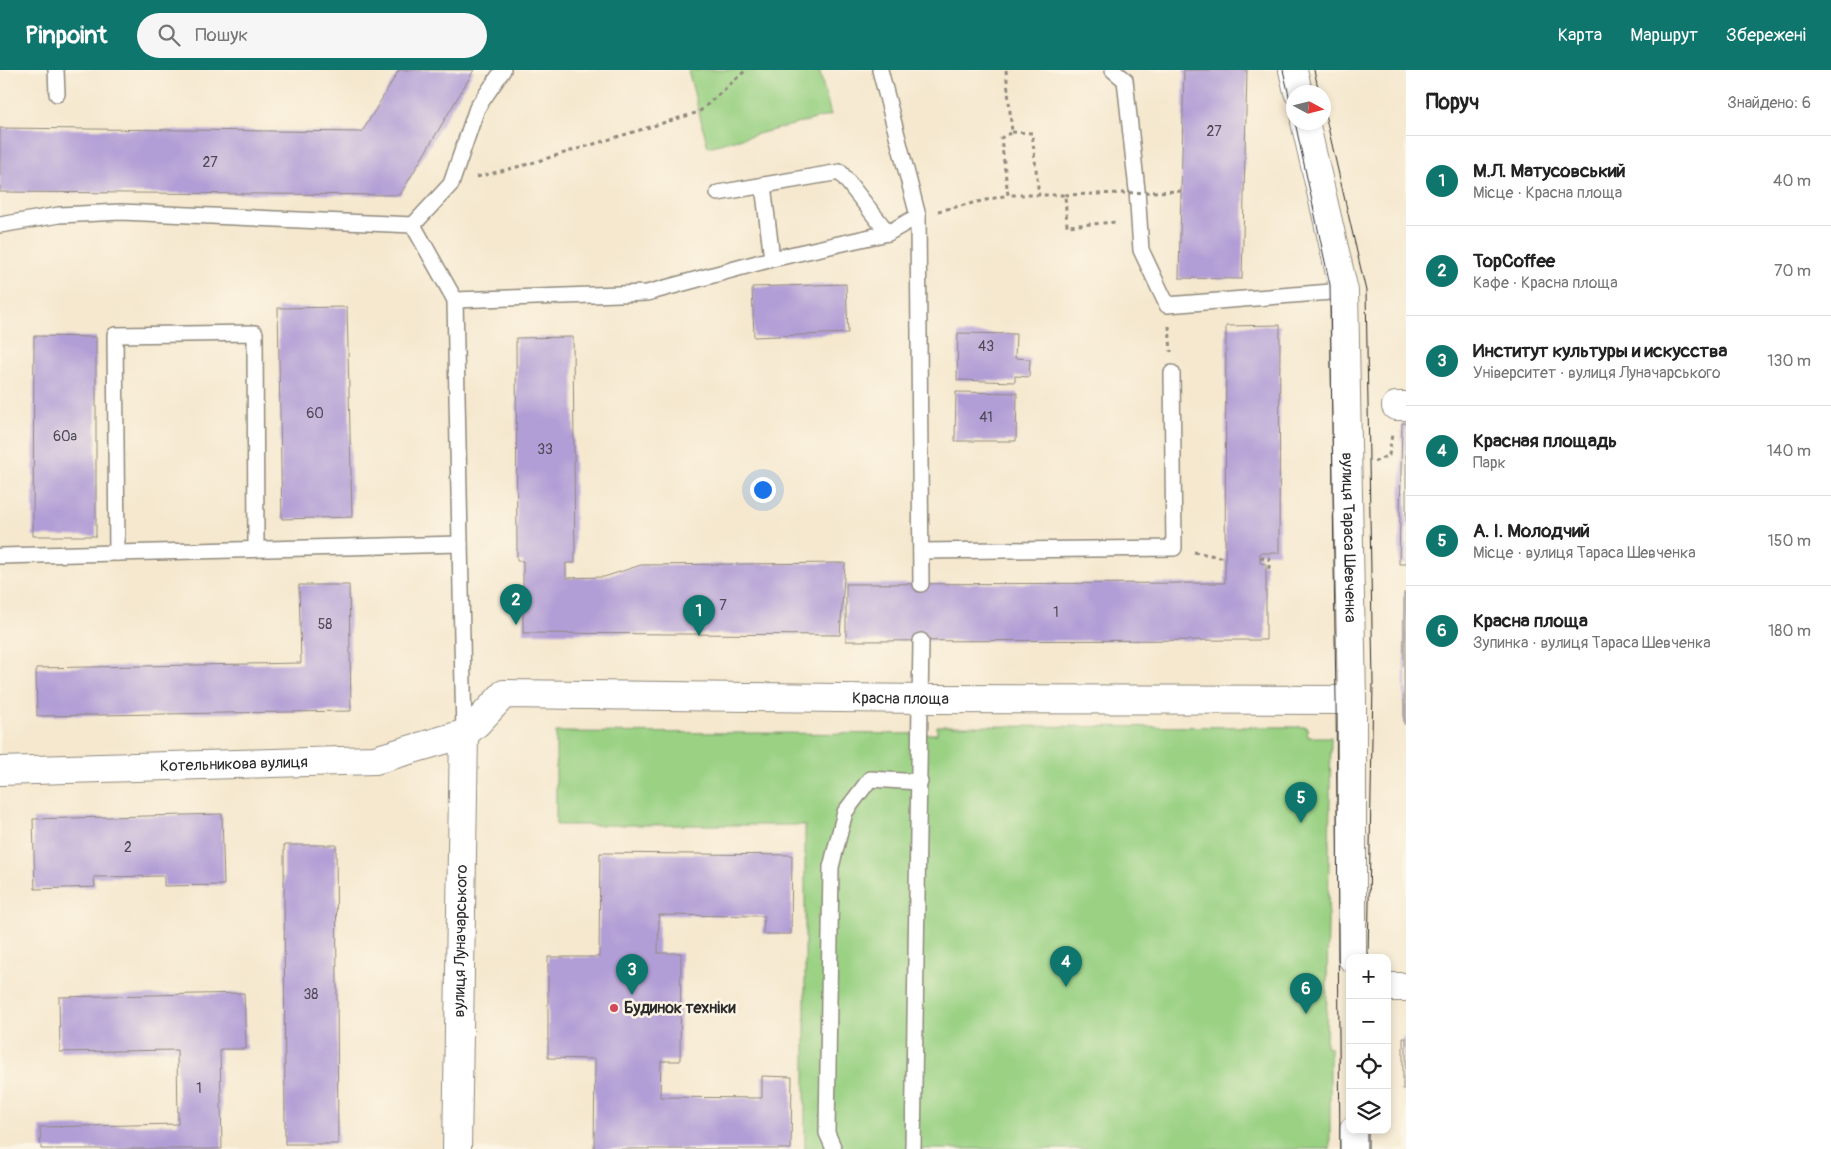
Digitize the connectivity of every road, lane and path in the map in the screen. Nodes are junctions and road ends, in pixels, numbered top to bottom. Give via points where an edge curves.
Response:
1 (56, 70) edge
2 (502, 70) edge
3 (746, 70) edge
4 (880, 70) edge
5 (1006, 70) edge
6 (1114, 70) edge
7 (1293, 70) edge
8 (1296, 85) edge
9 (57, 94) dead end
10 (1307, 130) edge
11 (1012, 132) junction
12 (451, 184) junction
13 (763, 185) junction
14 (1181, 191) dead end
15 (718, 193) dead end
16 (1008, 195) junction
17 (1065, 195) junction
18 (1039, 196) junction
19 (918, 216) junction
20 (1116, 222) dead end
21 (0, 225) edge
22 (413, 225) junction
23 (888, 233) junction
24 (772, 259) junction
25 (1344, 291) junction
26 (455, 300) junction
27 (1167, 305) junction
28 (1172, 373) joint
29 (460, 544) junction
30 (1174, 548) junction
31 (256, 550) junction
32 (921, 551) junction
33 (117, 553) junction
34 (0, 556) edge
35 (1225, 558) dead end
36 (1260, 558) dead end
37 (1269, 570) dead end
38 (921, 584) dead end
39 (921, 641) dead end
40 (922, 698) junction
41 (1352, 700) junction
42 (464, 734) junction
43 (0, 771) edge
44 (920, 782) junction
45 (1352, 954) edge
46 (1391, 987) edge
47 (1406, 987) edge
48 (1354, 1134) edge
49 (457, 1149) edge
50 (834, 1149) edge
51 (914, 1149) edge
52 (1354, 1149) edge

1 - 9 lane
2 - 12 lane via 477,108
3 - 12 path via 699,112
4 - 19 lane
5 - 11 path
6 - 27 lane via 1125,80 1141,250
7 - 8 street
10 - 25 street, вулиця Тараса Шевченка
11 - 16 path via 1001,138
11 - 18 path via 1032,133
12 - 22 lane
13 - 15 lane
13 - 23 lane via 840,172
13 - 24 lane
14 - 17 path, bridge
16 - 18 path
16 - 19 path
17 - 18 path
17 - 20 path via 1067,226
19 - 23 lane
19 - 32 lane
21 - 22 lane via 59,215 121,212
22 - 26 lane
23 - 24 lane
24 - 26 lane via 647,293
25 - 27 lane
25 - 41 street, вулиця Тараса Шевченка
26 - 29 lane
27 - 28 path
28 - 30 lane
29 - 31 lane
29 - 42 lane
30 - 32 lane
30 - 35 path
31 - 33 lane
31 - 33 lane via 255,332 115,335
32 - 38 lane
33 - 34 lane
36 - 37 path via 1270,558
39 - 40 lane
40 - 41 street, Красна площа
40 - 42 street, Красна площа via 504,694
40 - 44 lane
41 - 45 street, вулиця Тараса Шевченка
42 - 43 street, Котельникова вулиця via 375,760
42 - 49 street, вулиця Луначарського
44 - 50 lane via 870,779 845,812 831,867 827,1133
44 - 51 lane
46 - 47 street
48 - 52 street

